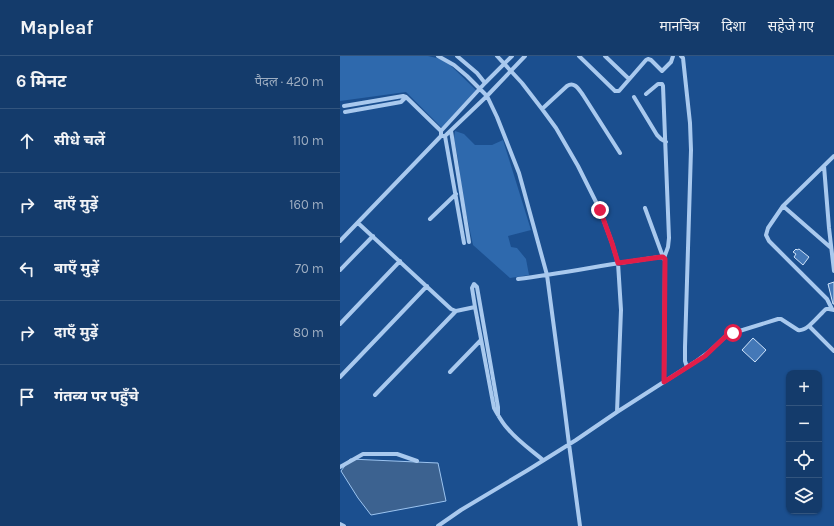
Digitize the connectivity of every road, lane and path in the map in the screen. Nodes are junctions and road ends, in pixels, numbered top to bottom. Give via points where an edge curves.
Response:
1 (438, 56) edge
2 (457, 56) edge
3 (497, 56) edge
4 (512, 56) edge
5 (525, 56) edge
6 (579, 56) edge
7 (604, 56) edge
8 (673, 56) edge
9 (681, 56) edge
10 (504, 64) junction
11 (511, 71) junction
12 (629, 79) junction
13 (485, 83) junction
14 (480, 89) junction
15 (646, 94) dead end
16 (487, 96) junction
17 (406, 97) junction
18 (634, 97) dead end
19 (344, 106) dead end
20 (542, 109) junction
21 (345, 112) dead end
22 (441, 131) junction
23 (450, 131) junction
24 (443, 136) junction
25 (666, 142) junction
26 (620, 153) dead end
27 (834, 156) edge
28 (824, 166) junction
29 (461, 192) junction
30 (455, 194) junction
31 (784, 206) junction
32 (645, 208) dead end
33 (430, 219) dead end
34 (358, 223) junction
35 (828, 228) junction
36 (834, 228) edge
37 (373, 236) junction
38 (340, 241) edge
39 (831, 247) junction
40 (663, 257) junction
41 (400, 261) junction
42 (618, 263) junction
43 (340, 270) edge
44 (834, 271) edge
45 (547, 275) junction
46 (518, 279) dead end
47 (427, 286) junction
48 (475, 307) junction
49 (833, 310) edge
50 (456, 311) junction
51 (340, 324) edge
52 (809, 326) junction
53 (481, 340) junction
54 (834, 351) edge
55 (687, 367) junction
56 (450, 372) dead end
57 (340, 377) edge
58 (664, 382) junction
59 (375, 395) dead end
60 (617, 412) junction
61 (498, 415) junction
62 (568, 444) junction
63 (543, 460) junction
64 (417, 461) dead end
65 (340, 467) edge
66 (340, 524) edge
67 (344, 526) edge
68 (438, 526) edge
69 (580, 526) edge

1 - 14 street via 454,65
2 - 13 street
3 - 10 street
4 - 10 street
5 - 11 street
6 - 12 street via 615,91 619,91
7 - 12 street
8 - 12 street via 664,70 648,59
9 - 55 street via 691,150 685,347
10 - 11 street
10 - 13 street
11 - 16 street
11 - 20 street
13 - 14 street
14 - 16 street
14 - 22 street
15 - 25 street via 658,84 662,84
16 - 23 street
16 - 45 street via 498,117 519,173
17 - 19 street
17 - 21 street via 401,102
17 - 22 street
18 - 25 street via 657,135
20 - 26 street via 567,86 573,84 584,95
20 - 42 street via 567,146 600,210
22 - 24 street
23 - 24 street
23 - 29 street
24 - 30 street
24 - 34 street
25 - 40 street via 669,238
27 - 28 street
28 - 31 street
28 - 35 street
29 - 30 street
29 - 30 street via 467,243
30 - 33 street
31 - 39 street
31 - 49 street via 768,228 767,238 827,299
32 - 40 street
34 - 37 street
34 - 38 street
35 - 36 street
35 - 39 street
37 - 41 street
37 - 43 street
39 - 44 street
40 - 42 street
40 - 58 street
41 - 47 street
41 - 51 street
42 - 45 street
42 - 60 street via 621,318
45 - 46 street
45 - 62 street
47 - 50 street
47 - 57 street
48 - 50 street
48 - 53 street
48 - 61 street via 472,288 474,284 479,295
49 - 52 street via 824,311
50 - 59 street
52 - 54 street
52 - 55 street via 798,330 778,319 727,335
53 - 56 street
53 - 61 street via 494,408
55 - 58 street
58 - 60 street
60 - 62 street
61 - 63 street via 518,440
62 - 63 street
62 - 69 street
63 - 68 street
64 - 65 street via 397,454 363,454
66 - 67 street

